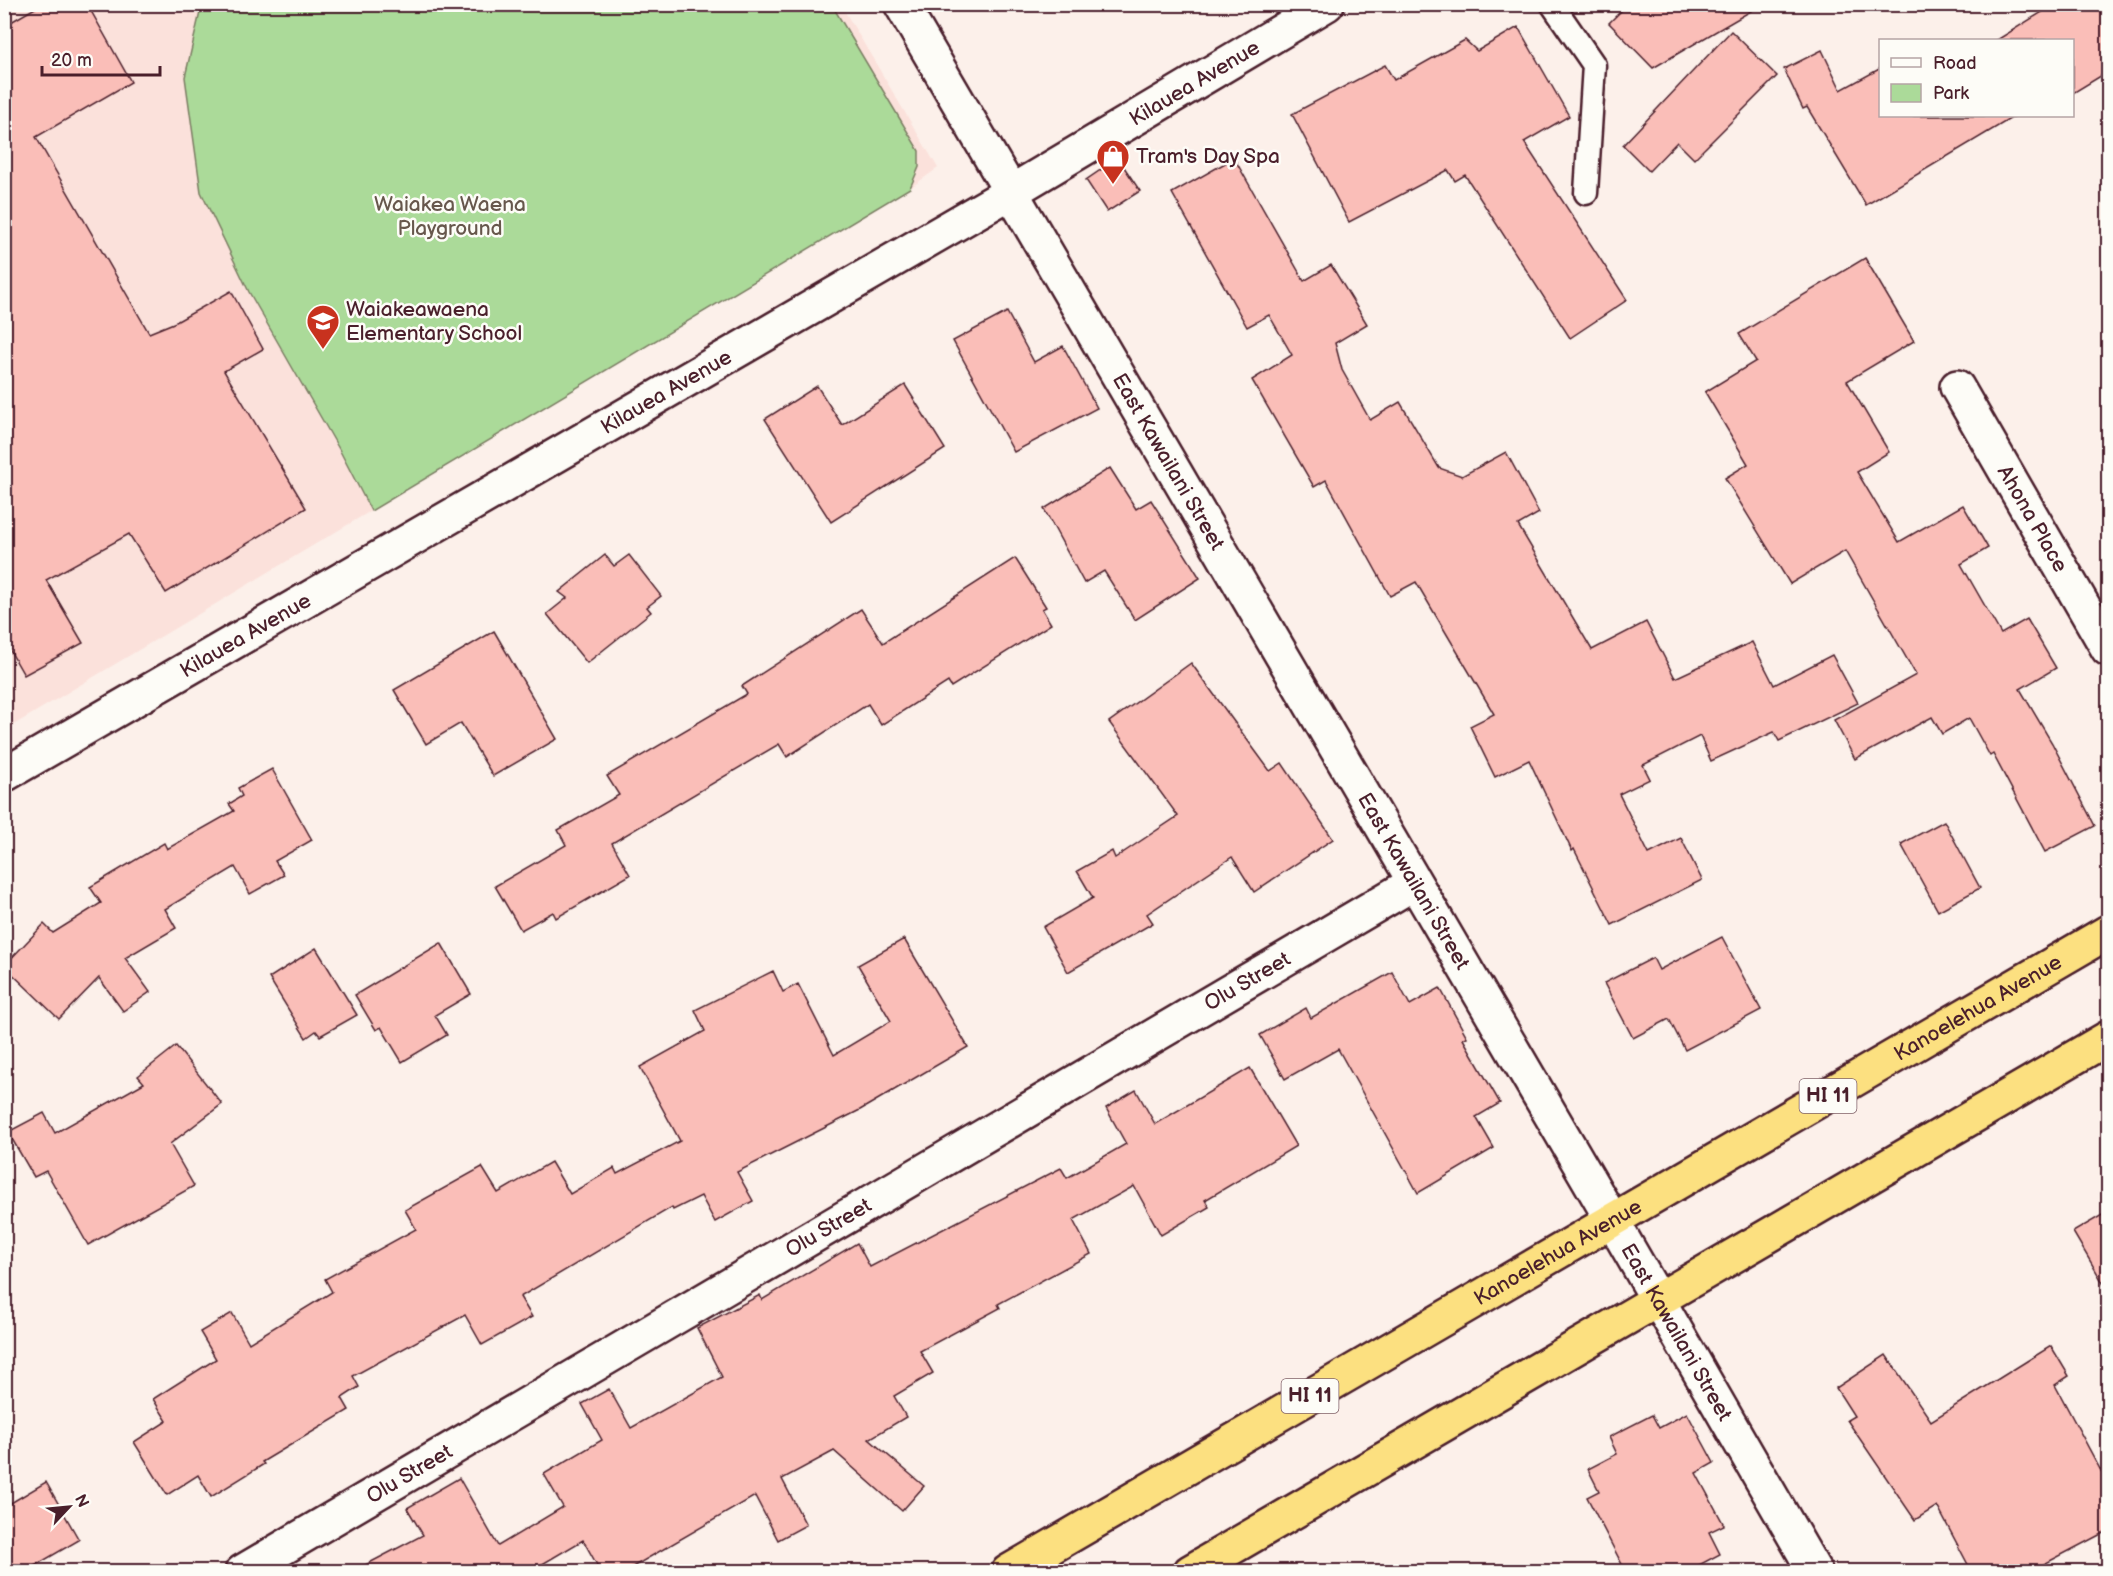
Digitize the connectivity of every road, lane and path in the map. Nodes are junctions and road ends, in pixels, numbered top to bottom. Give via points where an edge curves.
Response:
1 (901, 4) edge
2 (1327, 4) edge
3 (1552, 4) edge
4 (1011, 192) junction
5 (1586, 193) dead end
6 (1958, 387) dead end
7 (2109, 648) edge
8 (4, 776) edge
9 (1414, 883) junction
10 (2109, 932) edge
11 (2109, 1038) edge
12 (1612, 1221) junction
13 (1657, 1300) junction
14 (242, 1572) edge
15 (1008, 1572) edge
16 (1190, 1572) edge
17 (1815, 1572) edge

1 - 4 street, East Kawailani Street
2 - 4 street, Kilauea Avenue
3 - 5 lane via 1594,65
4 - 8 street, Kilauea Avenue
4 - 9 street, East Kawailani Street
6 - 7 street, Ahona Place
9 - 12 street, East Kawailani Street
9 - 14 street, Olu Street
10 - 12 highway, Kanoelehua Avenue / HI 11
11 - 13 highway
12 - 13 street, East Kawailani Street
12 - 15 highway, Kanoelehua Avenue / HI 11
13 - 16 highway
13 - 17 street, East Kawailani Street

